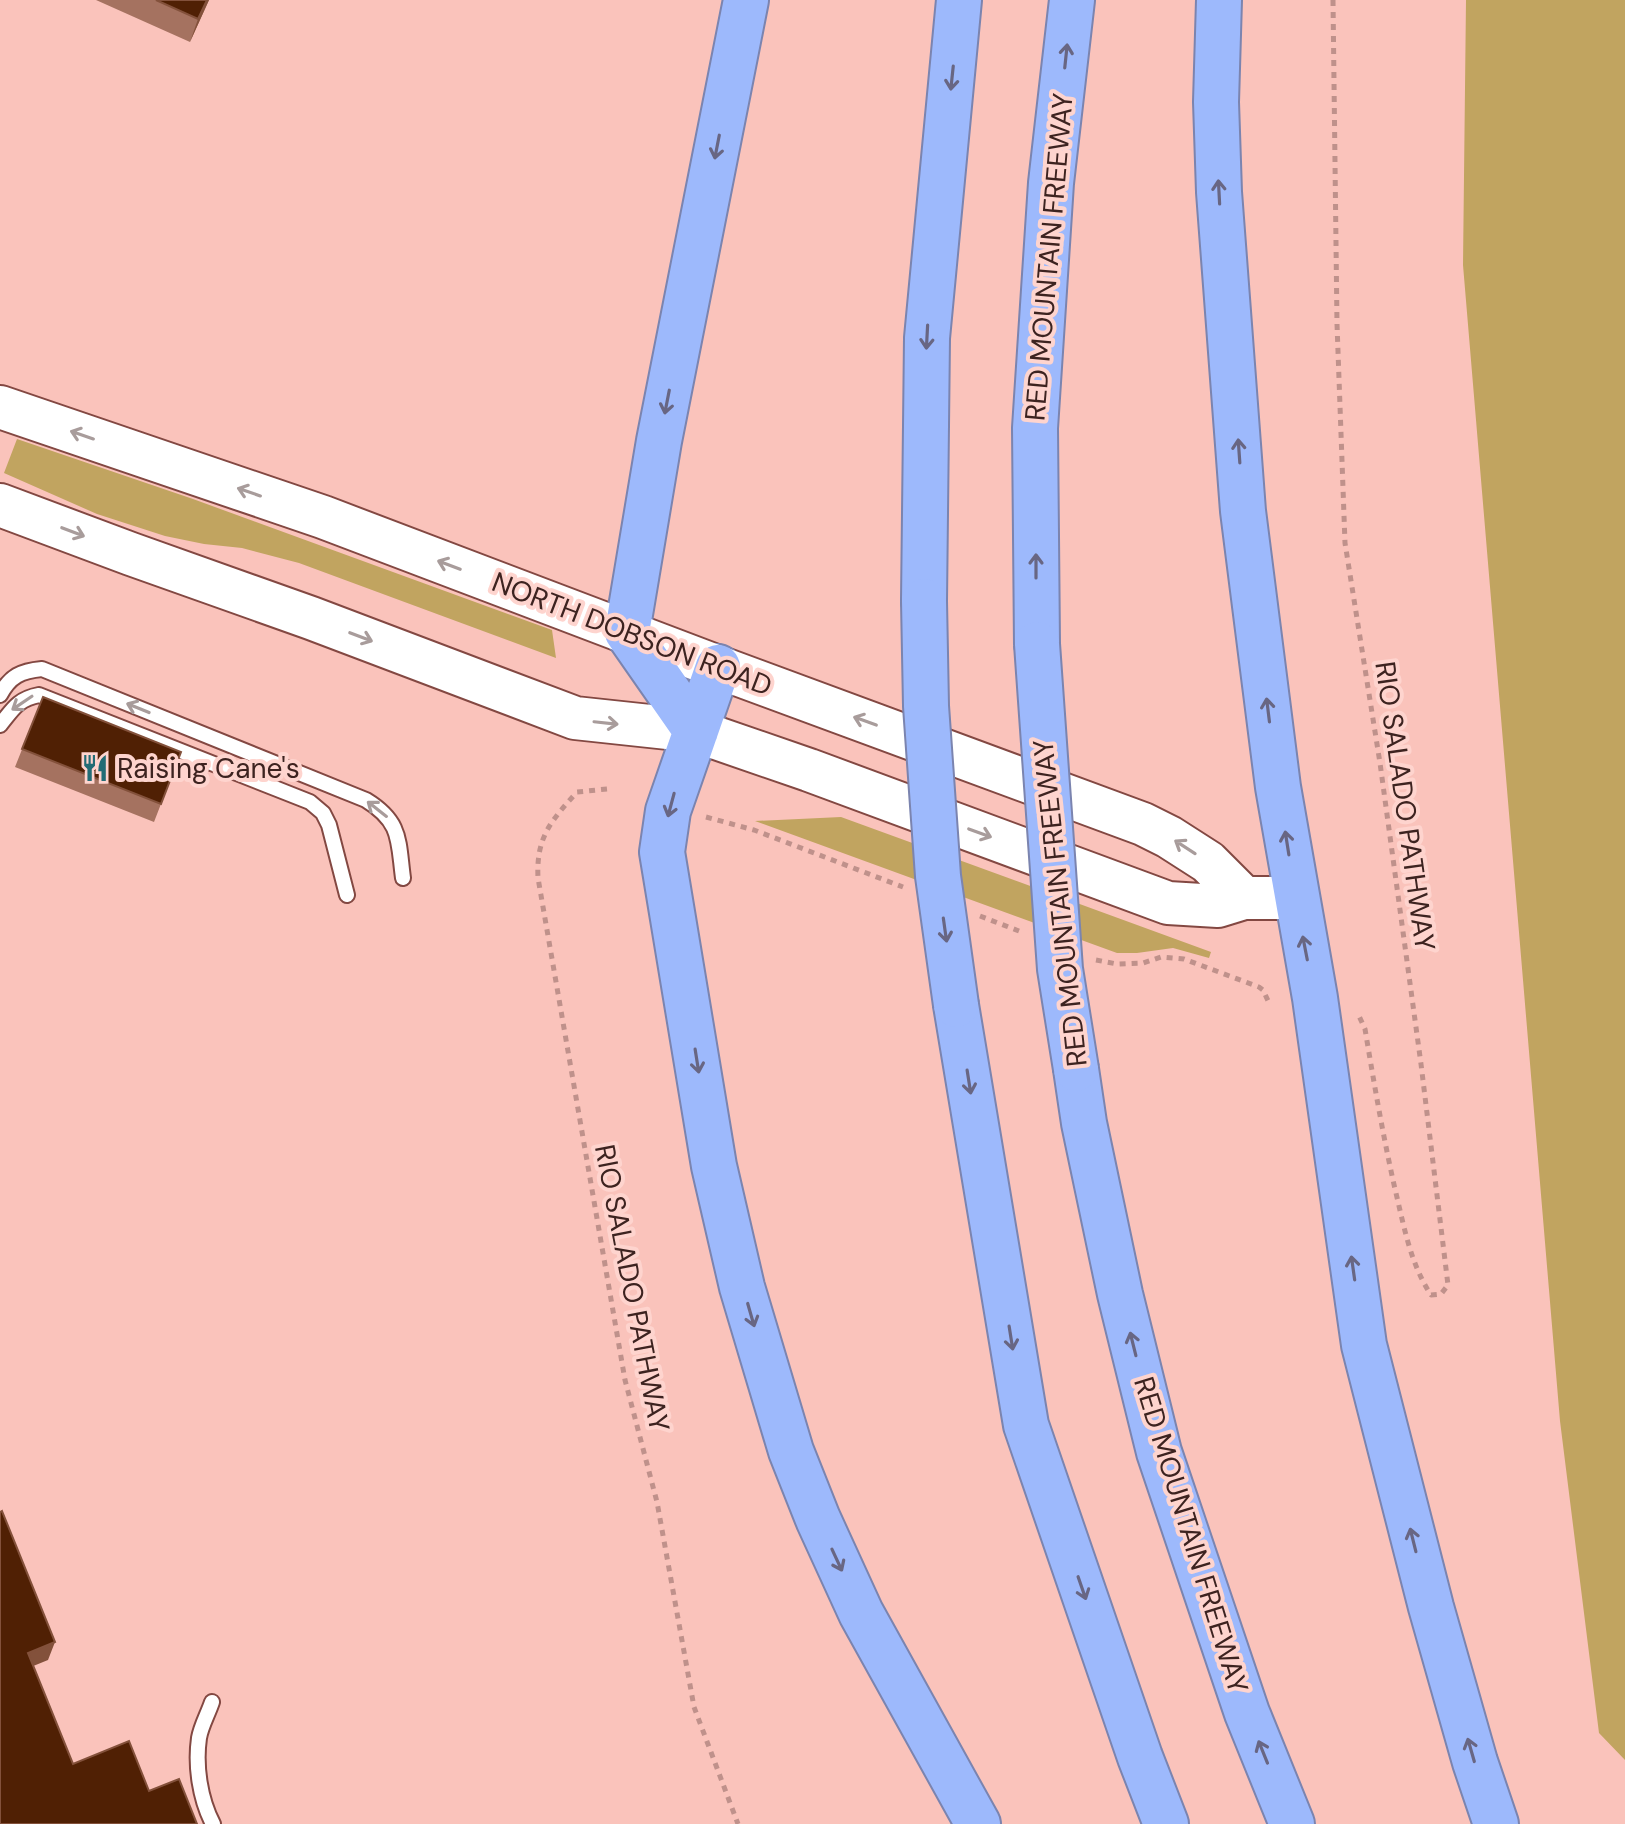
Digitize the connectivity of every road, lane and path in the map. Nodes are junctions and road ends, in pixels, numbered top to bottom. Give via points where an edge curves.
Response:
1 (746, 0) edge
2 (959, 0) edge
3 (1072, 0) edge
4 (1219, 0) edge
5 (1333, 0) edge
6 (0, 407) edge
7 (0, 505) edge
8 (627, 632) junction
9 (718, 667) junction
10 (0, 695) edge
11 (0, 725) edge
12 (696, 731) junction
13 (607, 789) dead end
14 (697, 821) dead end
15 (403, 878) dead end
16 (916, 892) dead end
17 (347, 895) dead end
18 (1244, 898) junction
19 (1296, 898) junction
20 (975, 914) dead end
21 (1019, 931) dead end
22 (1093, 959) dead end
23 (1270, 1005) dead end
24 (1349, 1015) dead end
25 (212, 1702) dead end
26 (213, 1824) edge
27 (738, 1824) edge
28 (978, 1824) edge
29 (1166, 1824) edge
30 (1292, 1824) edge
31 (1496, 1824) edge

1 -> 8 highway
2 -> 29 highway, bridge via 927,338 926,706 938,876 1026,1425
30 -> 3 highway, RED MOUNTAIN FREEWAY, bridge via 1247,1713 1159,1452 1084,1123 1060,969 1037,644 1035,428 1051,183
19 -> 4 highway via 1243,511 1219,192
5 - 24 path, RIO SALADO PATHWAY via 1345,543 1421,1064 1448,1285 1441,1294 1431,1295 1410,1253 1365,1029 1359,1016
8 -> 6 main road, NORTH DOBSON ROAD via 323,517
7 -> 12 main road via 575,718
8 - 9 main road, NORTH DOBSON ROAD
8 - 12 highway
9 - 12 highway
18 -> 9 main road, NORTH DOBSON ROAD via 1208,862 1143,824
15 -> 10 lane via 392,822 366,800 42,669 15,677
17 -> 11 lane via 329,825 310,802 39,695 26,697
12 -> 18 main road via 1168,903 1218,906
12 -> 28 highway via 668,811 662,852 714,1166 742,1287 791,1451 818,1519 861,1613
13 - 27 path, RIO SALADO PATHWAY via 577,792 553,819 537,859 538,878 625,1380 657,1502 694,1707
14 - 16 path via 704,816 754,830
18 - 19 main road
31 -> 19 highway via 1415,1547 1364,1345
20 - 21 path
22 - 23 path via 1117,964 1184,959 1259,987
25 - 26 lane via 199,1736 199,1779

